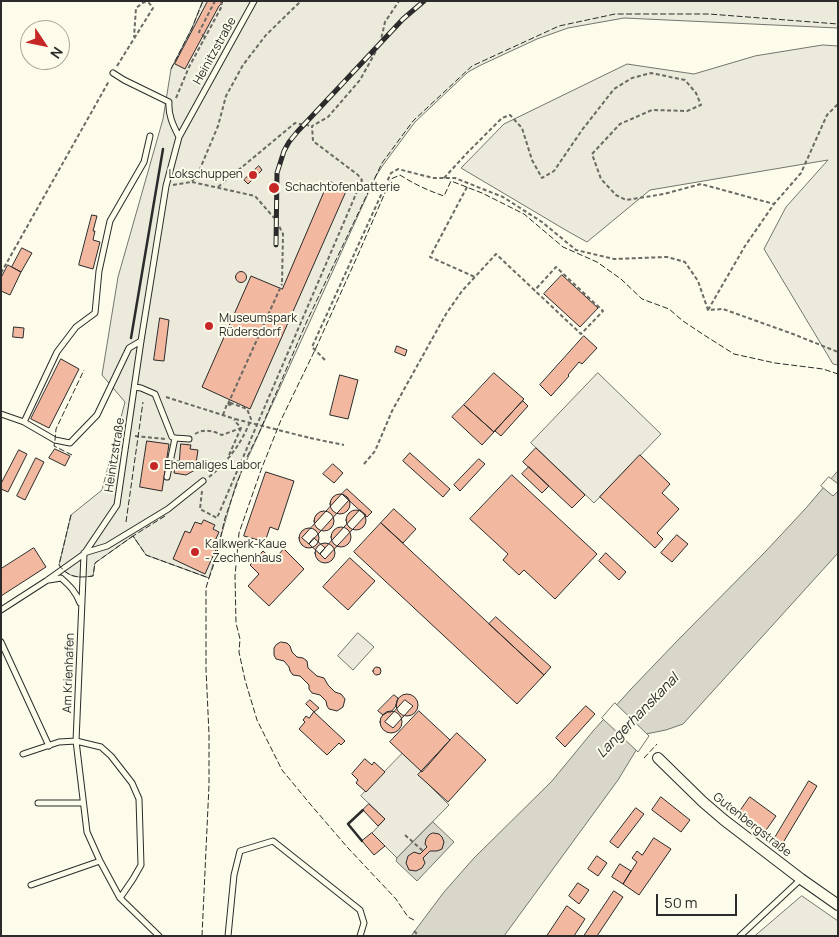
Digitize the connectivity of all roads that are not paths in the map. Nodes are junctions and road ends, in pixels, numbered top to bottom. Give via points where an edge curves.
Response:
1 (254, 1) edge
2 (113, 73) road end
3 (150, 136) dead end
4 (179, 137) junction
5 (141, 341) junction
6 (135, 387) junction
7 (1, 414) edge
8 (24, 422) junction
9 (173, 437) junction
10 (189, 439) road end
11 (167, 477) dead end
12 (203, 482) road end
13 (84, 554) junction
14 (46, 581) junction
15 (82, 605) junction
16 (1, 610) edge
17 (1, 642) edge
18 (76, 741) junction
19 (49, 746) junction
20 (23, 754) dead end
21 (658, 758) dead end
22 (38, 803) dead end
23 (83, 803) junction
24 (100, 862) junction
25 (801, 879) junction
26 (31, 885) dead end
27 (120, 898) junction
28 (838, 904) edge
29 (159, 936) edge
30 (228, 936) edge
31 (360, 936) edge
32 (740, 936) edge

1 - 4 lane, Heinitzstraße
2 - 4 lane via 169,102 168,110
3 - 8 lane via 144,162 110,221 99,271 95,313 76,327 57,352
4 - 5 lane, Heinitzstraße via 166,186
5 - 6 lane, Heinitzstraße
5 - 8 lane, Heinitzstraße via 129,348 97,415 70,443 55,440
6 - 9 lane via 155,394
6 - 13 lane, Heinitzstraße via 117,505
7 - 8 lane, Heinitzstraße
9 - 10 lane
9 - 11 lane
12 - 13 lane via 107,546
13 - 14 lane, Heinitzstraße
13 - 15 lane, Am Krienhafen
14 - 15 lane via 61,578
14 - 16 lane, Heinitzstraße
15 - 18 lane, Am Krienhafen
17 - 19 lane
18 - 19 lane
18 - 23 lane, Am Krienhafen
18 - 27 lane via 101,746 132,783 140,799 141,865
19 - 20 lane
21 - 25 street, Gutenbergstraße via 717,814
22 - 23 lane
23 - 24 lane, Am Krienhafen via 87,832
24 - 26 lane
24 - 27 lane, Am Krienhafen
25 - 28 street, Gutenbergstraße
25 - 32 lane
27 - 29 lane, Am Krienhafen
30 - 31 lane via 234,875 240,851 274,841 360,910 364,923

